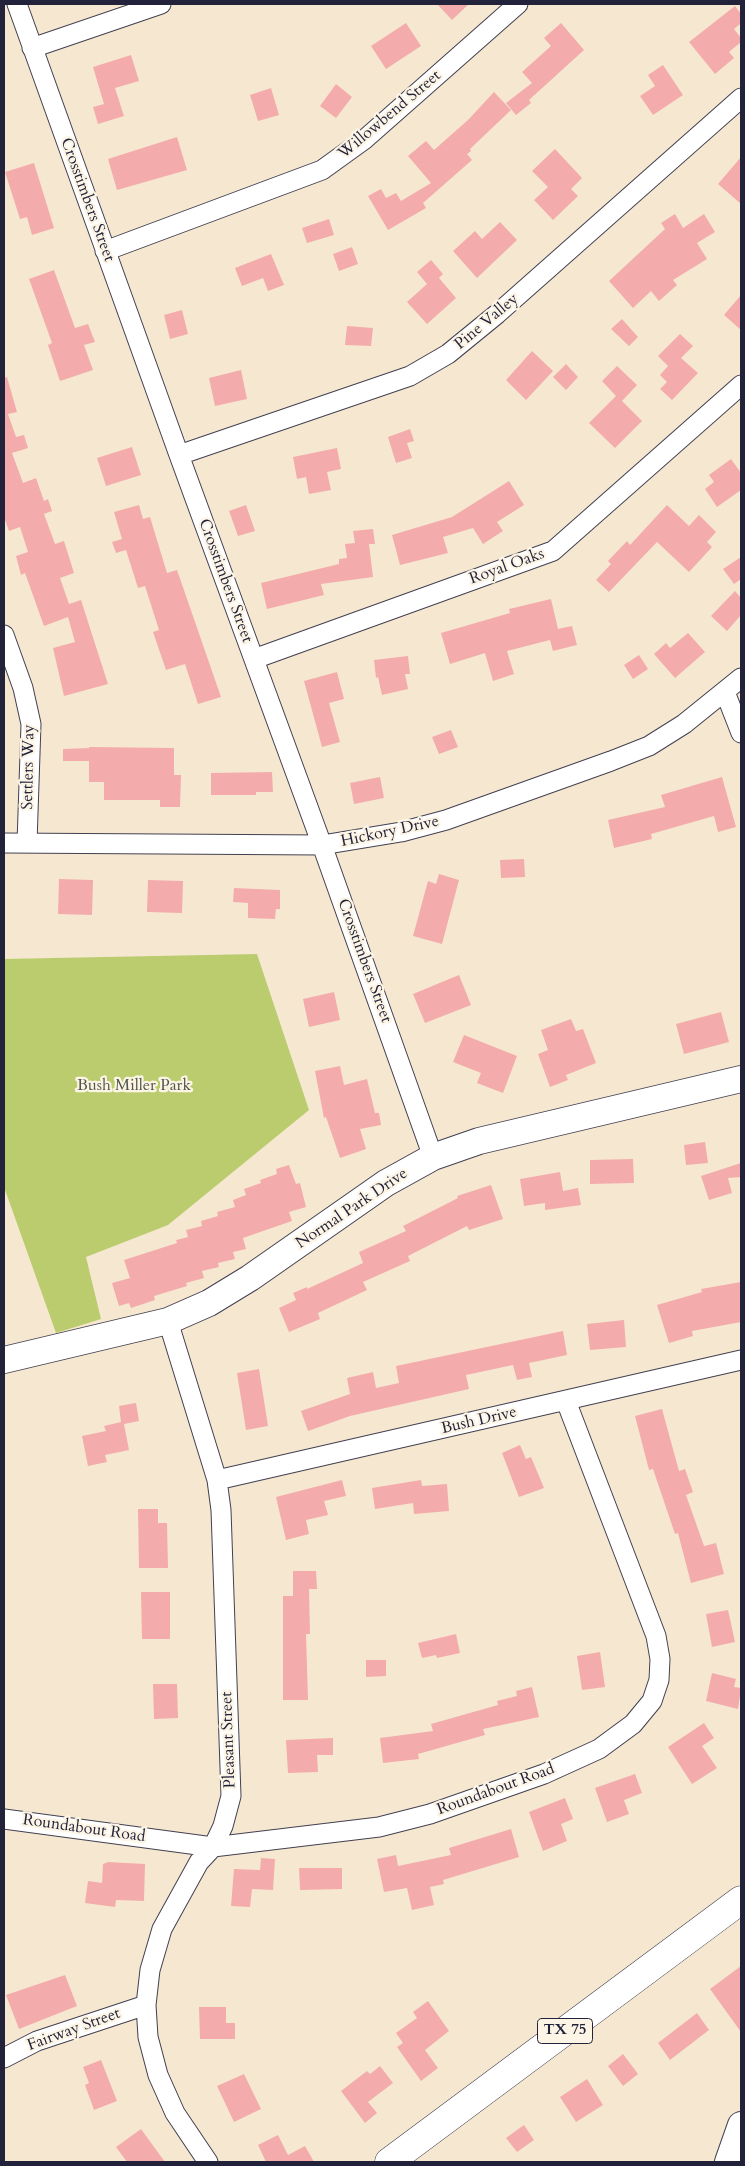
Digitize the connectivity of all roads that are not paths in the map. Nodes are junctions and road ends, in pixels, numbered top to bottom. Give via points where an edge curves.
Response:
1 (17, 4) edge
2 (161, 4) edge
3 (518, 4) edge
4 (32, 48) junction
5 (741, 98) edge
6 (105, 251) junction
7 (741, 385) edge
8 (179, 455) junction
9 (4, 634) edge
10 (254, 659) junction
11 (741, 678) edge
12 (725, 692) junction
13 (741, 733) edge
14 (4, 843) edge
15 (27, 843) junction
16 (322, 845) junction
17 (741, 1079) edge
18 (433, 1158) junction
19 (168, 1321) junction
20 (4, 1360) edge
21 (741, 1360) edge
22 (566, 1401) junction
23 (217, 1480) junction
24 (4, 1819) edge
25 (213, 1847) junction
26 (741, 1900) edge
27 (146, 2005) junction
28 (4, 2058) edge
29 (741, 2125) edge
30 (208, 2162) edge
31 (389, 2162) edge
32 (728, 2162) edge

1 - 4 street, Crosstimbers Street
2 - 4 street
3 - 6 street, Willowbend Street via 365,139 322,170
4 - 6 street, Crosstimbers Street
5 - 8 street, Pine Valley via 498,314 448,354 410,376
6 - 8 street, Crosstimbers Street
7 - 10 street, Royal Oaks via 552,551
8 - 10 street, Crosstimbers Street
9 - 15 street, Settlers Way via 23,688 31,724
10 - 16 street, Crosstimbers Street
11 - 12 street, Hickory Drive
12 - 13 street
12 - 16 street, Hickory Drive via 649,746 611,761 446,820 401,832
14 - 15 street, Hickory Drive
15 - 16 street, Hickory Drive
16 - 18 street, Crosstimbers Street
17 - 18 street, Normal Park Drive via 478,1140
18 - 19 street, Normal Park Drive via 386,1182 234,1288
19 - 20 street, Normal Park Drive
19 - 23 street, Pleasant Street
21 - 22 street, Bush Drive
22 - 23 street, Bush Drive
22 - 25 street, Roundabout Road via 656,1636 659,1680 652,1701 633,1724 599,1749 544,1774 430,1814 379,1827
23 - 25 street, Pleasant Street via 221,1510 231,1796
24 - 25 street, Roundabout Road
25 - 27 street, Pleasant Street via 199,1862 162,1929 150,1970
26 - 31 main road, TX 75
27 - 28 street, Fairway Street via 37,2041
27 - 30 street, Pleasant Street via 148,2037 158,2075 175,2113
29 - 32 street

